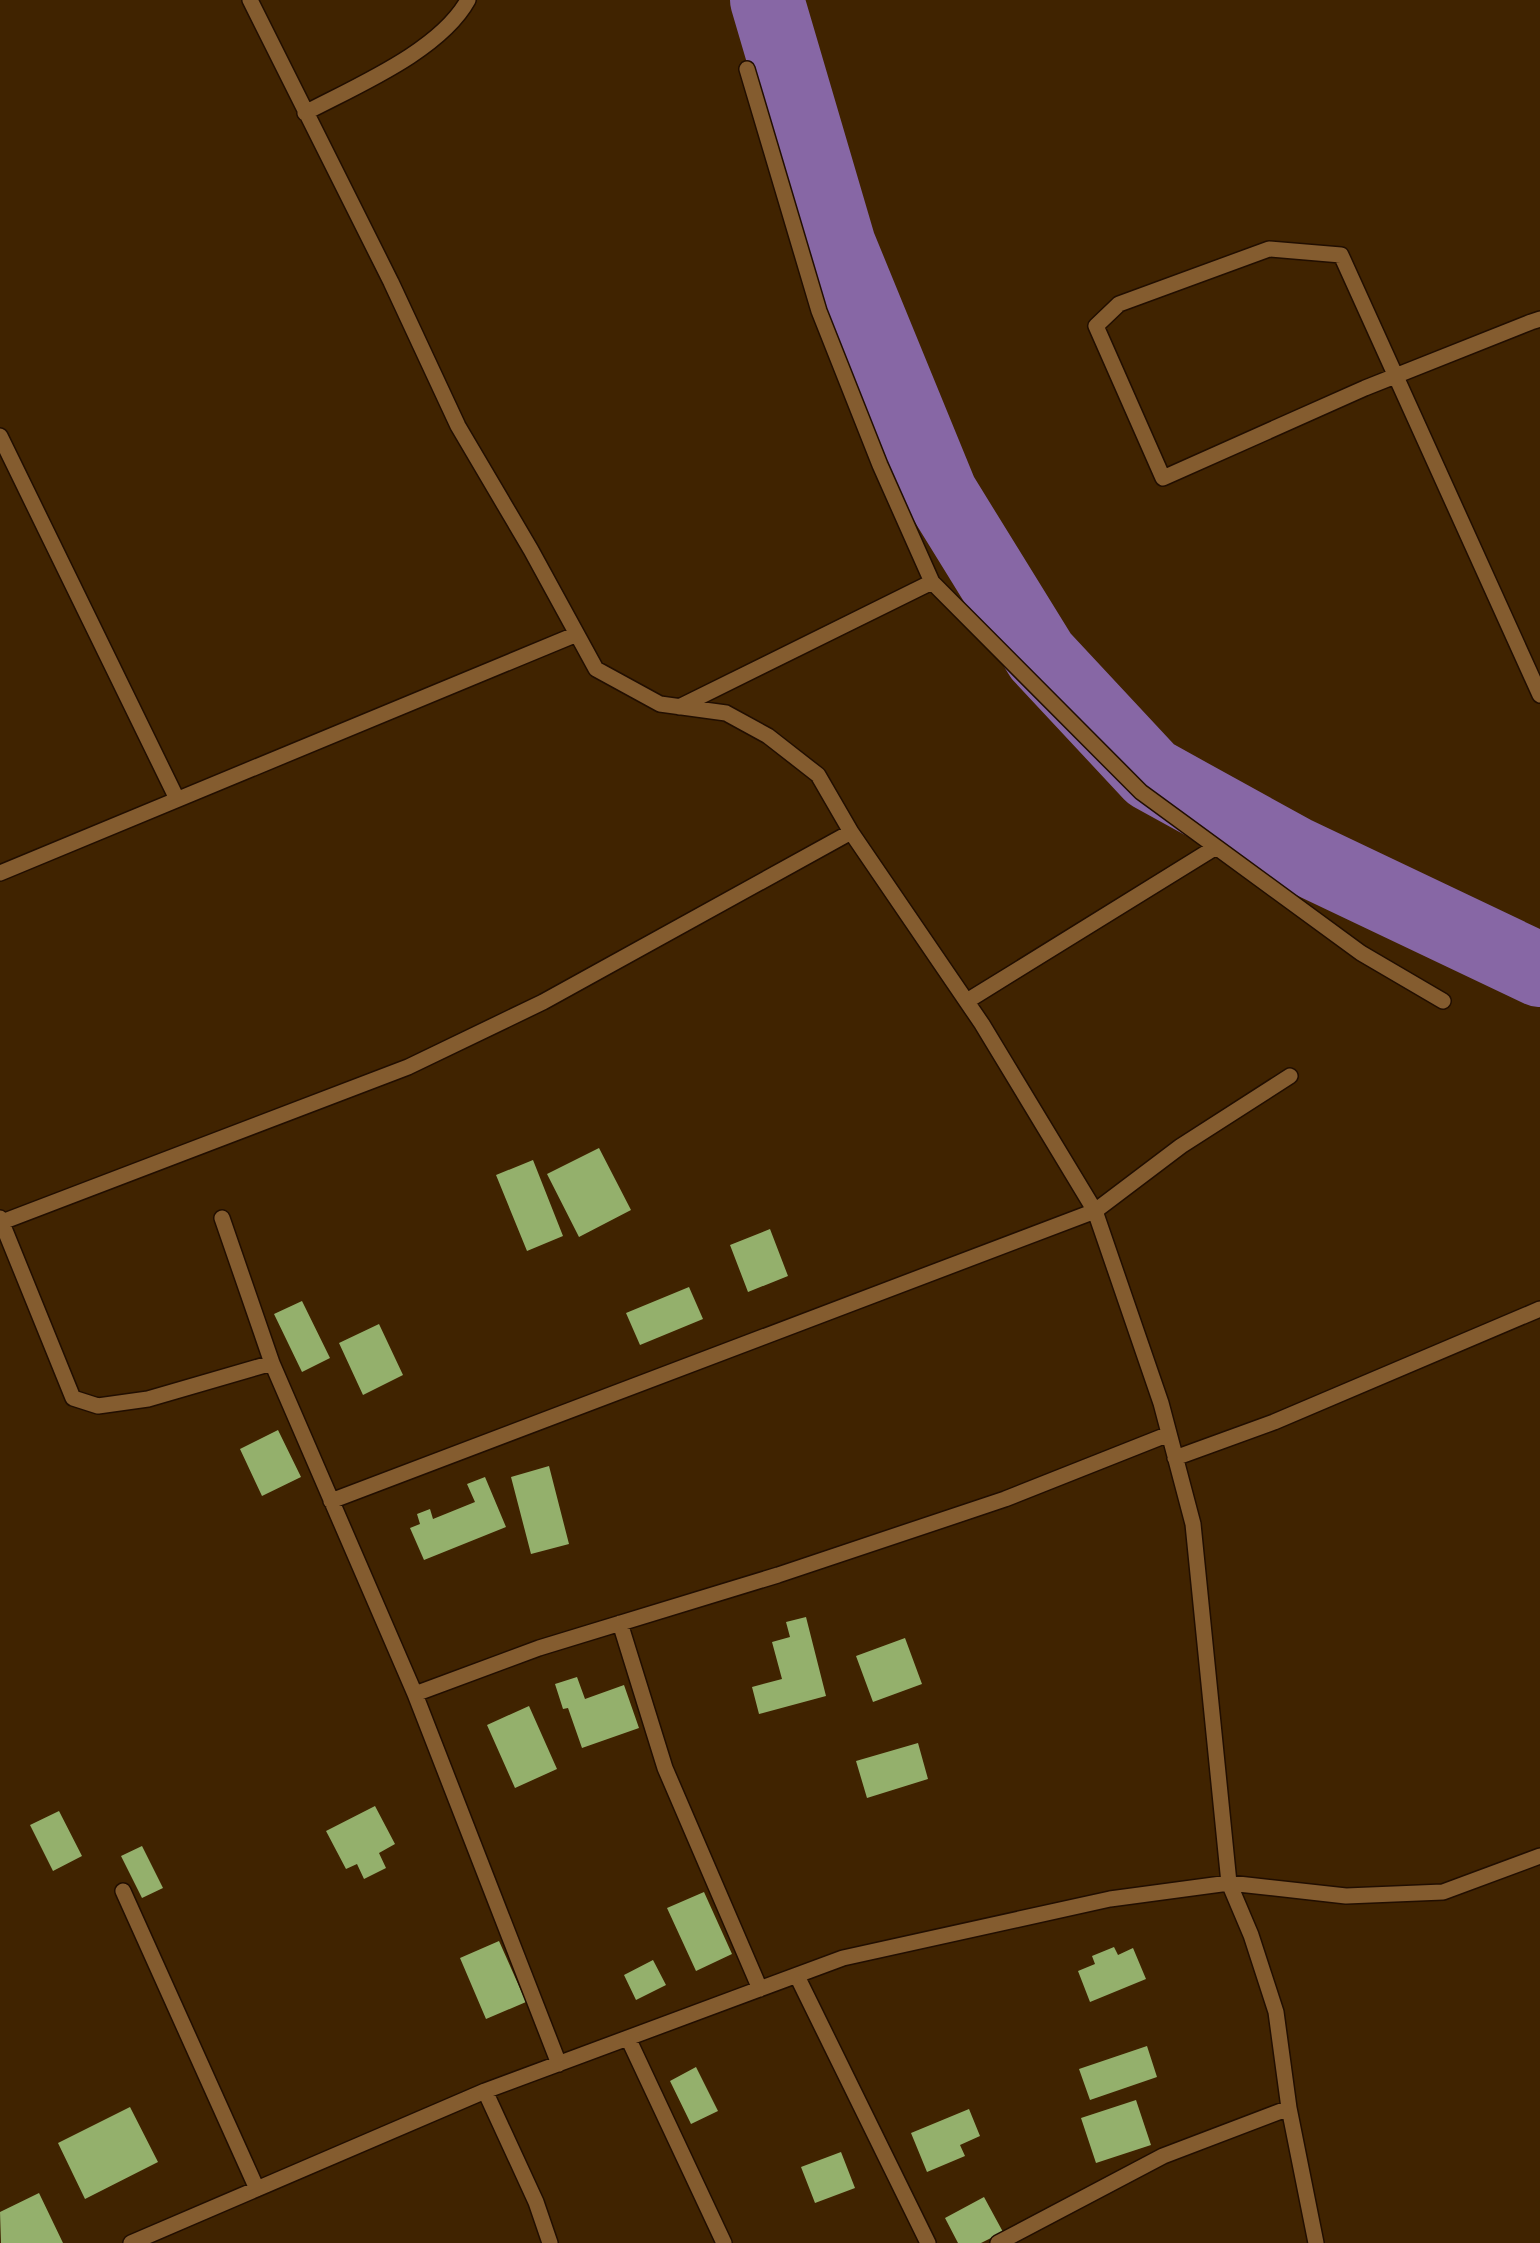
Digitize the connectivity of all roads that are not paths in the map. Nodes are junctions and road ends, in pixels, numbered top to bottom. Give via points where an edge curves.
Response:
1 (250, 0) edge
2 (468, 0) edge
3 (747, 69) dead end
4 (305, 112) junction
5 (1540, 319) edge
6 (1397, 376) junction
7 (0, 436) edge
8 (932, 582) junction
9 (577, 634) junction
10 (1540, 694) edge
11 (679, 707) junction
12 (177, 799) junction
13 (851, 832) junction
14 (1216, 847) junction
15 (0, 873) edge
16 (967, 1001) junction
17 (1443, 1001) dead end
18 (1290, 1076) dead end
19 (1095, 1211) junction
20 (222, 1218) dead end
21 (1, 1220) edge
22 (1540, 1310) edge
23 (272, 1363) junction
24 (1169, 1434) junction
25 (1175, 1458) junction
26 (332, 1502) junction
27 (620, 1623) junction
28 (415, 1694) junction
29 (1540, 1856) edge
30 (1229, 1882) junction
31 (123, 1891) dead end
32 (797, 1976) junction
33 (760, 1989) junction
34 (628, 2038) junction
35 (559, 2064) junction
36 (485, 2091) junction
37 (1289, 2108) junction
38 (257, 2189) junction
39 (131, 2243) edge
40 (550, 2243) edge
41 (723, 2243) edge
42 (928, 2243) edge
43 (998, 2243) edge
44 (1316, 2243) edge

1 - 4 street
2 - 4 street via 452,23 425,45
3 - 8 street via 819,311 879,465
4 - 9 street via 458,426
5 - 6 street
6 - 6 street via 1163,478 1096,327 1119,304 1269,249 1341,255
6 - 10 street
7 - 12 street
8 - 11 street
8 - 14 street via 1141,792
9 - 11 street via 596,669 660,704
9 - 12 street
11 - 13 street via 726,713 768,736 818,775
12 - 15 street
13 - 16 street
13 - 21 street via 543,1002 408,1067
14 - 16 street
14 - 17 street via 1361,953
16 - 19 street
18 - 19 street via 1181,1146
19 - 24 street
19 - 26 street
20 - 23 street
21 - 23 street via 73,1398 98,1406 148,1399
22 - 25 street via 1274,1422
23 - 26 street
24 - 25 street
24 - 27 street via 1005,1499
25 - 30 street via 1193,1524
26 - 28 street
27 - 28 street
27 - 33 street via 665,1768
28 - 35 street
29 - 30 street via 1443,1892 1346,1896
30 - 32 street via 1110,1899 984,1925 843,1958
30 - 37 street via 1276,2013
31 - 38 street
32 - 33 street
32 - 42 street
33 - 34 street
34 - 35 street
34 - 41 street
35 - 36 street
36 - 38 street
36 - 40 street via 536,2202
37 - 43 street via 1163,2156
37 - 44 street
38 - 39 street

